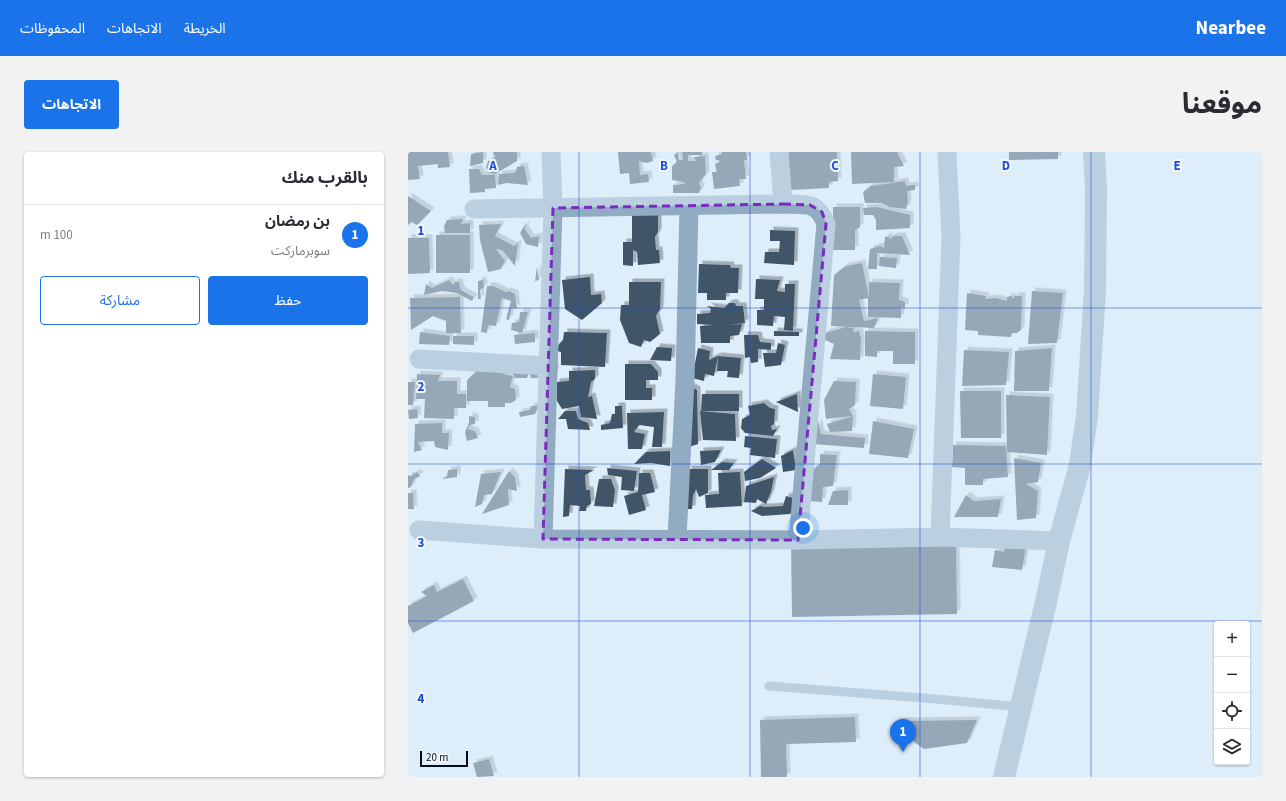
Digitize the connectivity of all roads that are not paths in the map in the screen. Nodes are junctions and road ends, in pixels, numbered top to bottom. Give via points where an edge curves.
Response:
1 (551, 152) edge
2 (779, 152) edge
3 (947, 152) edge
4 (1094, 152) edge
5 (783, 204) junction
6 (689, 206) junction
7 (553, 208) junction
8 (474, 209) dead end
9 (419, 359) dead end
10 (549, 366) junction
11 (419, 530) dead end
12 (940, 537) junction
13 (676, 538) junction
14 (543, 539) junction
15 (798, 540) junction
16 (1059, 541) junction
17 (770, 686) dead end
18 (1020, 708) junction
19 (1004, 777) edge

1 - 7 street
2 - 5 street
3 - 12 street via 950,237
4 - 16 street via 1095,290 1087,416 1080,464
5 - 6 street
5 - 15 street via 810,205 822,212 826,224
6 - 7 street
6 - 13 street via 685,381
7 - 8 street
7 - 10 street
9 - 10 street
10 - 14 street
11 - 14 street
12 - 15 street
12 - 16 street
13 - 14 street
13 - 15 street
16 - 18 street
17 - 18 lane
18 - 19 street

